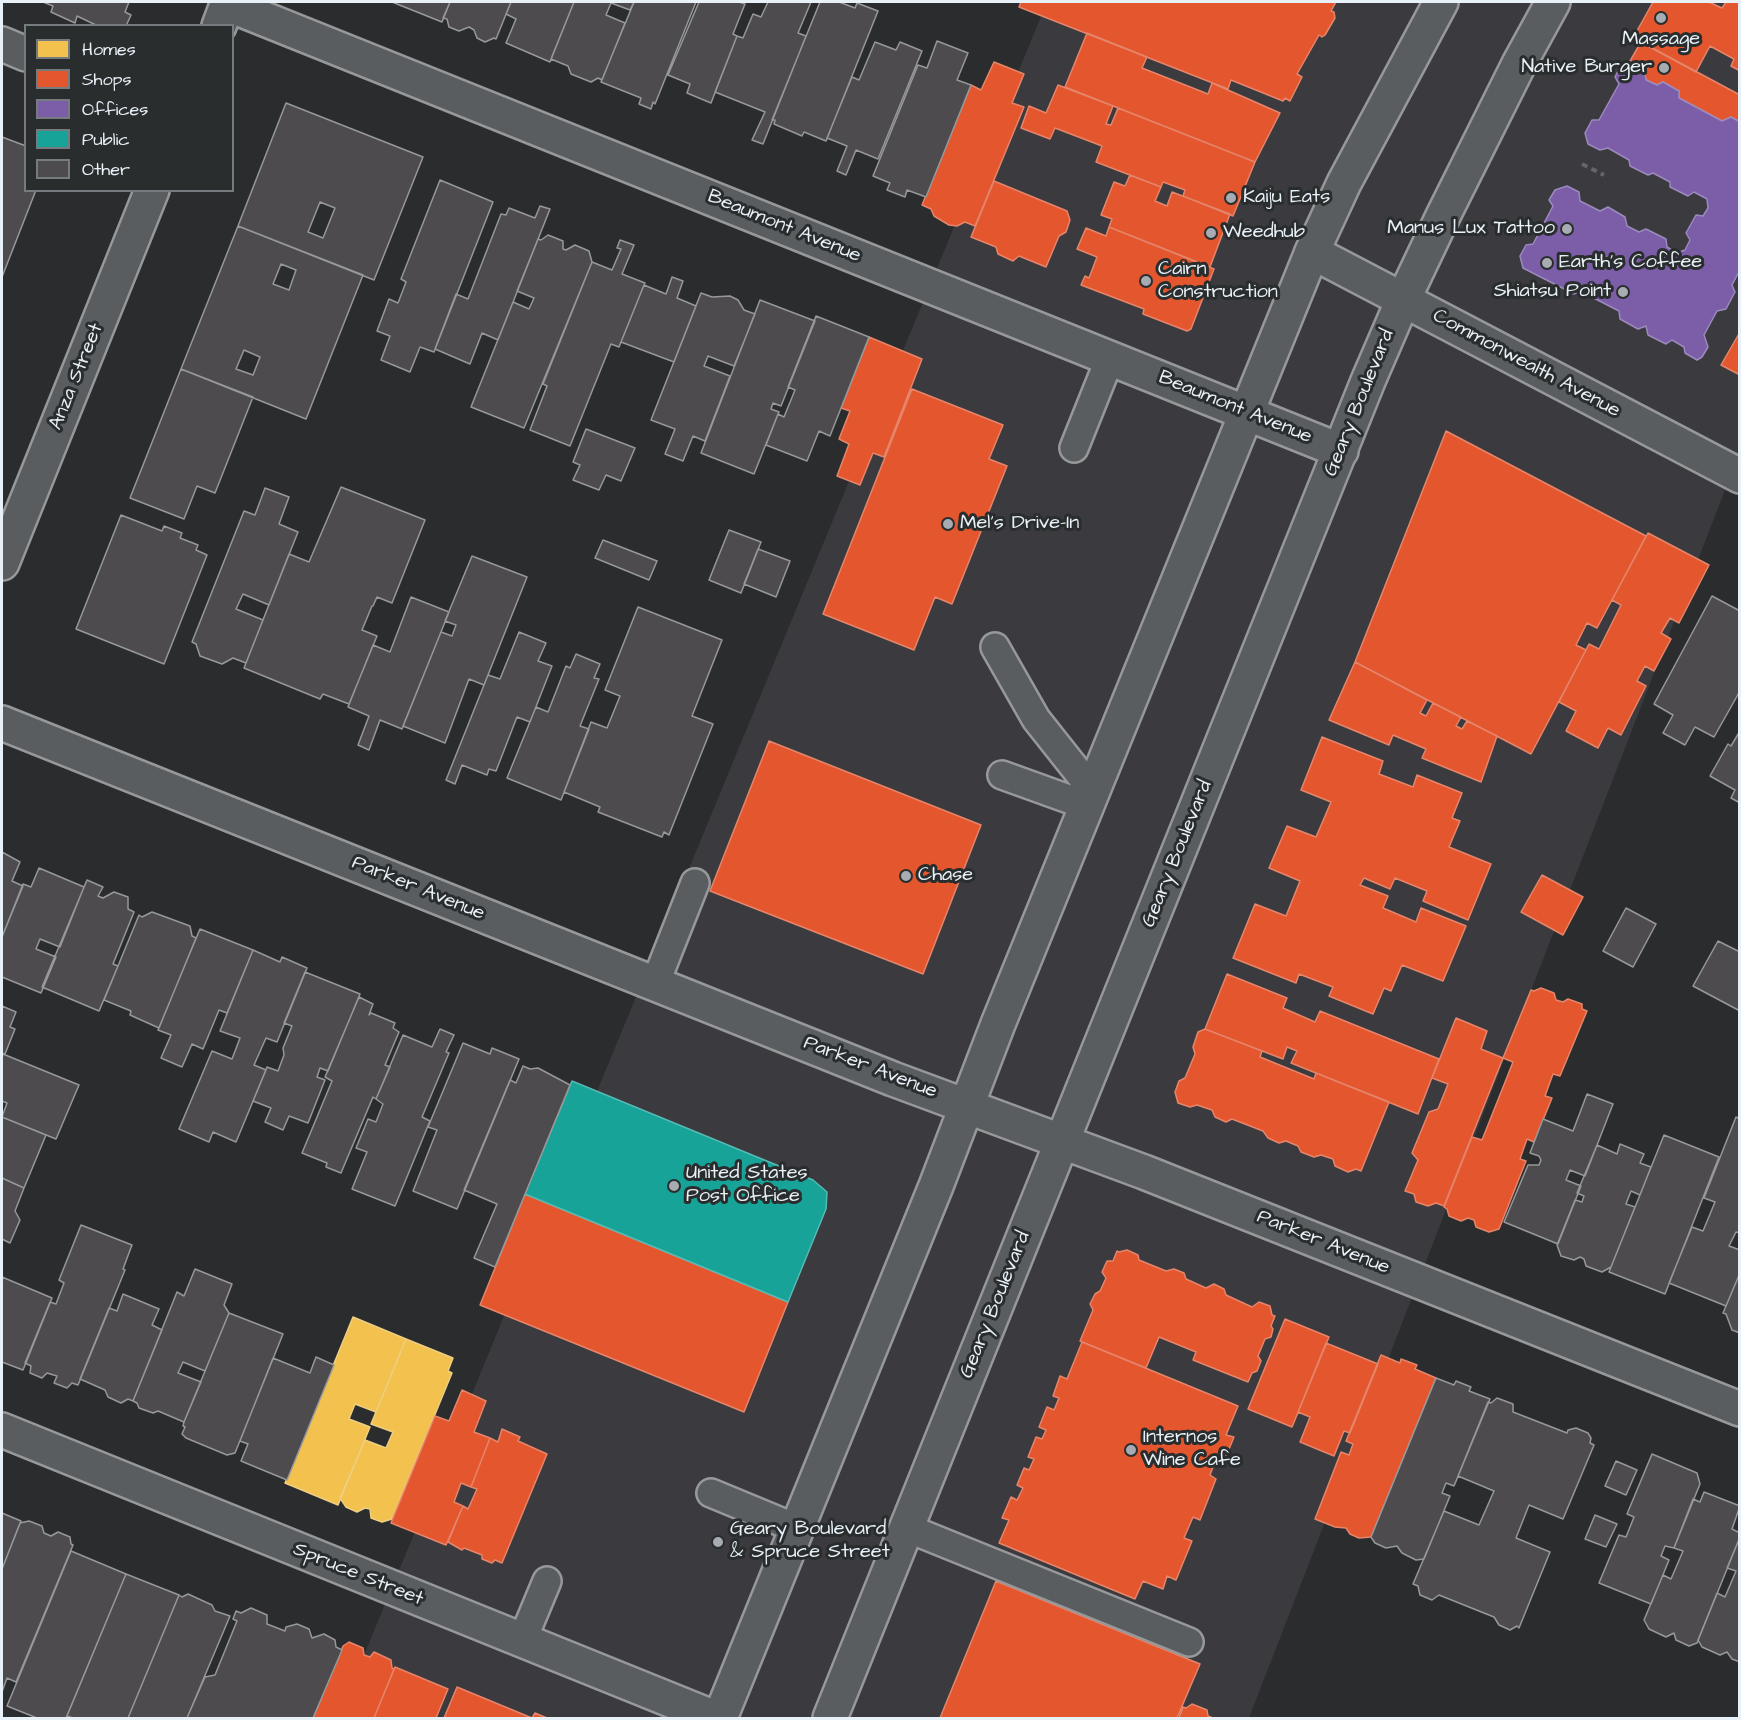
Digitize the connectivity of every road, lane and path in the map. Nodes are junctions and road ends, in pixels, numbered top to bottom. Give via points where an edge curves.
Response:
1 (1441, 2) edge
2 (1553, 2) edge
3 (225, 10) edge
4 (2, 44) edge
5 (24, 53) edge
6 (1582, 164) dead end
7 (1604, 175) dead end
8 (151, 192) edge
9 (1312, 252) junction
10 (1403, 300) junction
11 (1110, 358) junction
12 (1246, 413) junction
13 (1074, 448) dead end
14 (1341, 450) junction
15 (1740, 476) edge
16 (2, 563) edge
17 (995, 646) dead end
18 (2, 723) edge
19 (1002, 775) dead end
20 (1091, 798) junction
21 (695, 884) dead end
22 (655, 984) junction
23 (968, 1106) junction
24 (1062, 1142) junction
25 (1740, 1409) edge
26 (2, 1430) edge
27 (711, 1493) dead end
28 (907, 1528) junction
29 (798, 1529) junction
30 (547, 1581) dead end
31 (522, 1641) junction
32 (1189, 1642) dead end
33 (715, 1719) edge
34 (720, 1719) edge
35 (830, 1719) edge

1 - 9 street via 1344,183
2 - 10 street, Geary Boulevard
3 - 11 street, Beaumont Avenue
4 - 5 street
6 - 7 path
8 - 16 street, Anza Street
9 - 10 street, Commonwealth Avenue
9 - 12 street
10 - 14 street, Geary Boulevard
10 - 15 street, Commonwealth Avenue
11 - 12 street, Beaumont Avenue
11 - 13 lane
12 - 14 street, Beaumont Avenue
12 - 20 street
14 - 24 street, Geary Boulevard
17 - 20 lane via 1036,720
18 - 22 street, Parker Avenue
19 - 20 lane
20 - 23 street
21 - 22 lane
22 - 23 street, Parker Avenue
23 - 24 street, Parker Avenue
23 - 29 street
24 - 25 street, Parker Avenue
24 - 28 street, Geary Boulevard
26 - 31 street, Spruce Street
27 - 29 lane
28 - 32 lane
28 - 35 street, Geary Boulevard
29 - 34 street
30 - 31 lane
31 - 33 street, Spruce Street

